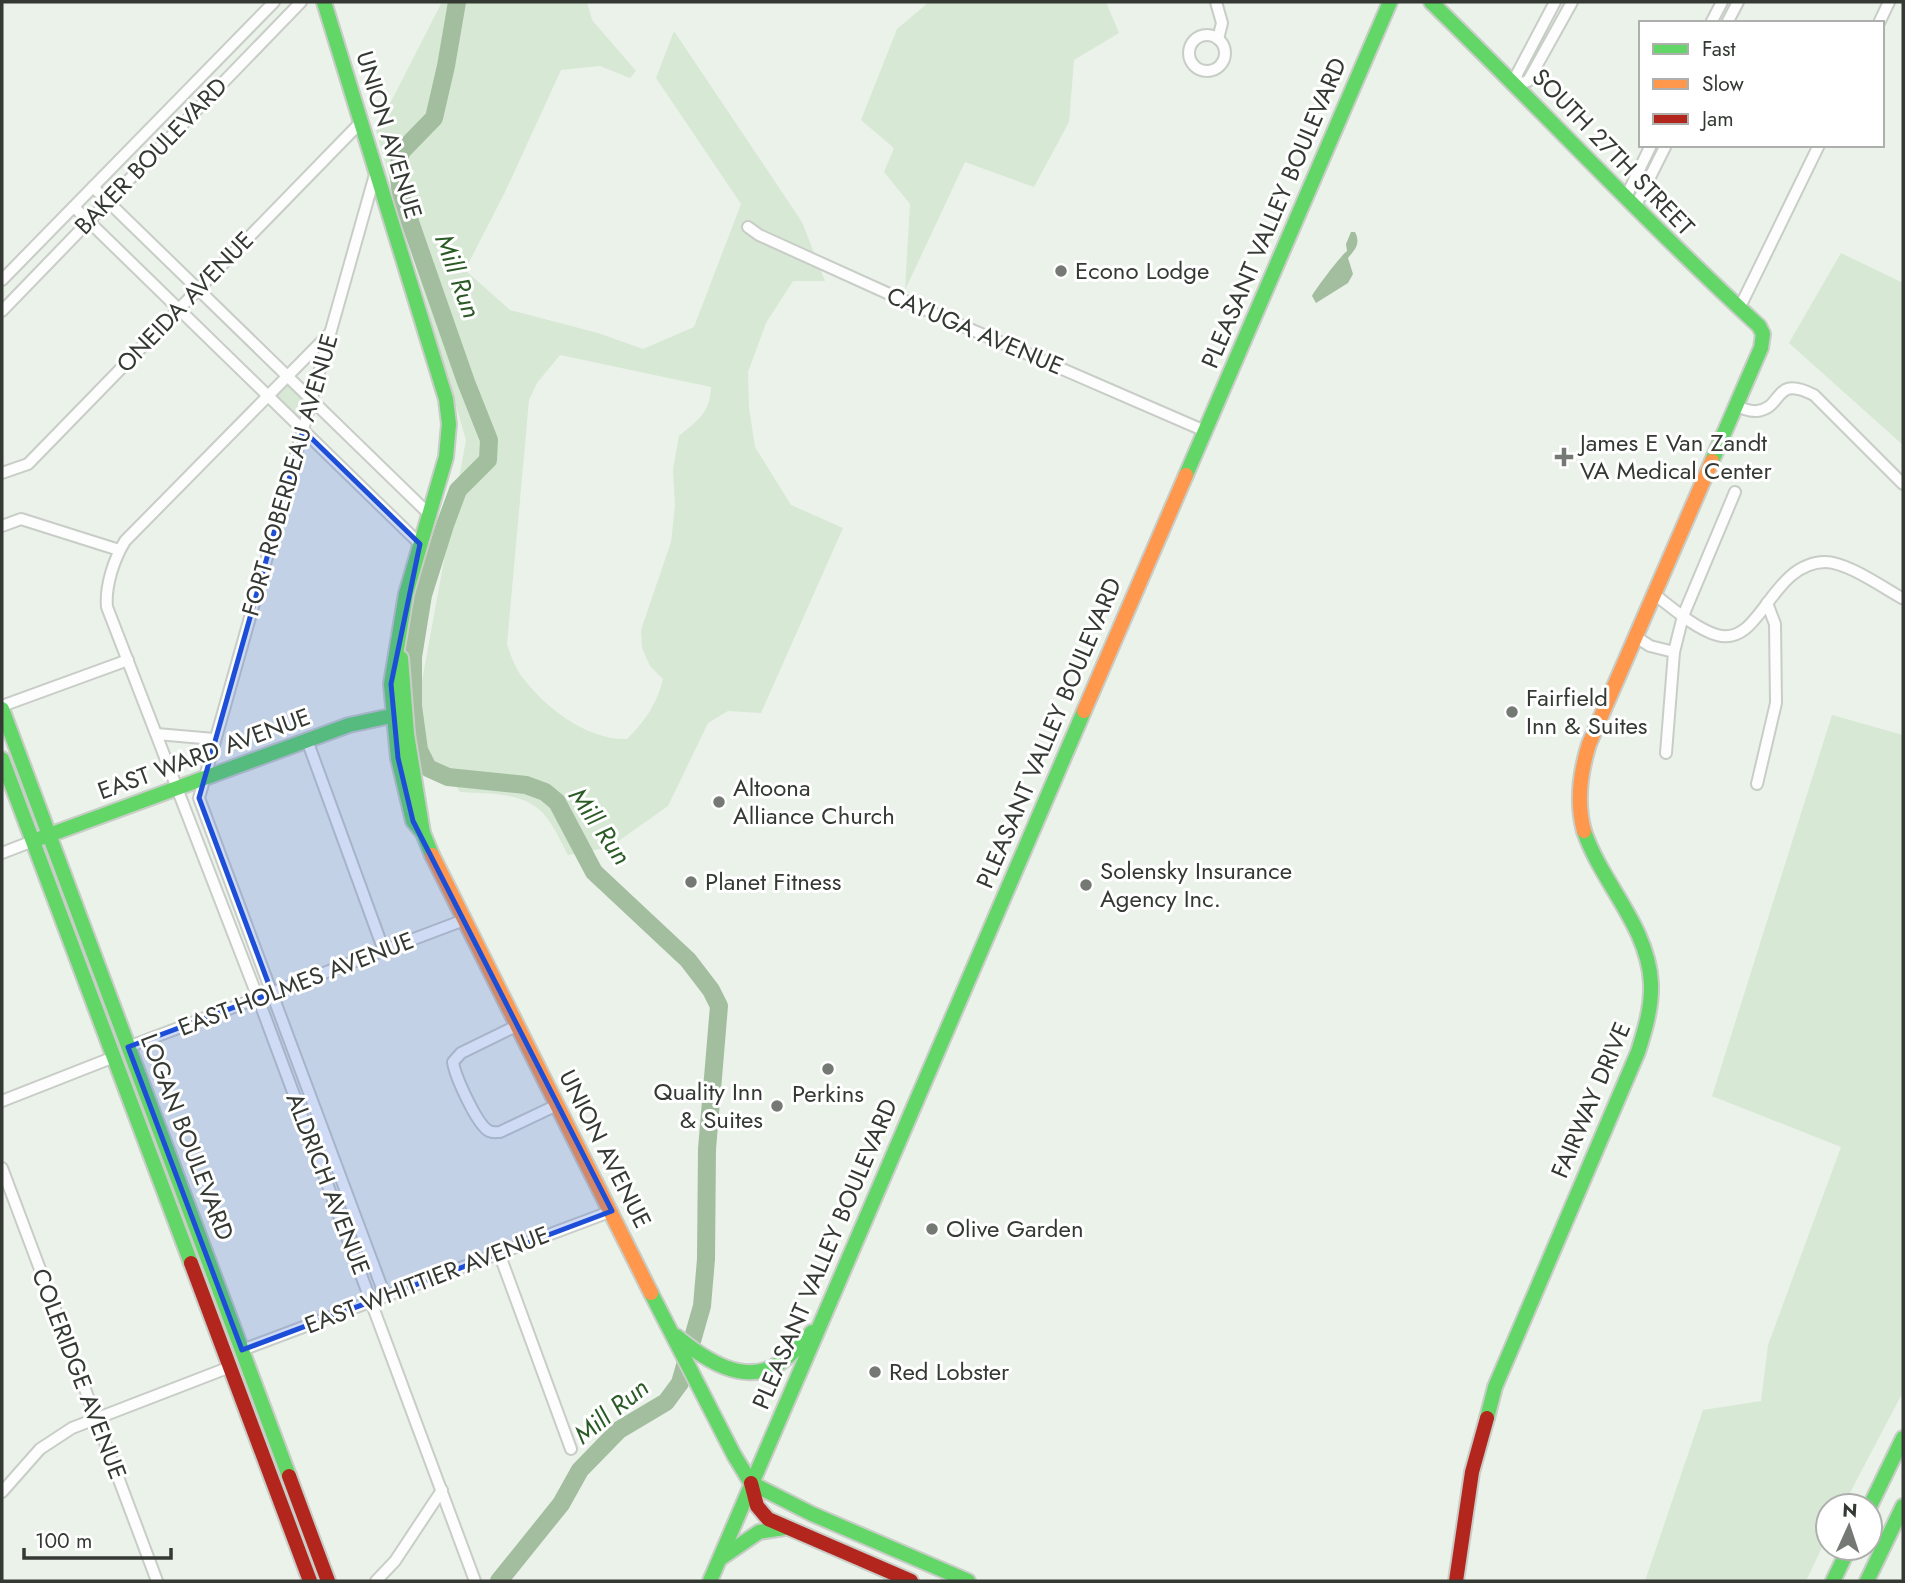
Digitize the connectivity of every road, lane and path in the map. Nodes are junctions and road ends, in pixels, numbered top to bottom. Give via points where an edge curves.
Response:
1 (274, 2) edge
2 (301, 2) edge
3 (324, 2) edge
4 (1216, 2) edge
5 (1391, 2) edge
6 (1431, 2) edge
7 (1555, 2) edge
8 (1572, 2) edge
9 (1722, 2) edge
10 (1738, 2) edge
11 (1889, 2) edge
12 (1713, 21) edge
13 (1728, 21) edge
14 (1880, 21) edge
15 (1218, 39) dead end
16 (1516, 85) junction
17 (362, 121) junction
18 (1650, 147) edge
19 (1665, 147) edge
20 (1818, 147) edge
21 (376, 171) junction
22 (93, 187) junction
23 (107, 202) junction
24 (1631, 202) junction
25 (74, 206) junction
26 (88, 221) junction
27 (748, 228) dead end
28 (2, 281) edge
29 (197, 290) junction
30 (178, 309) junction
31 (1739, 309) junction
32 (2, 311) edge
33 (330, 332) junction
34 (1763, 334) joint
35 (287, 376) junction
36 (268, 396) junction
37 (311, 400) junction
38 (1735, 407) junction
39 (303, 430) junction
40 (1205, 430) junction
41 (2, 473) edge
42 (1903, 484) edge
43 (1735, 492) dead end
44 (429, 514) junction
45 (2, 526) edge
46 (419, 544) junction
47 (119, 550) junction
48 (1654, 594) junction
49 (1902, 598) edge
50 (1767, 603) junction
51 (1683, 616) junction
52 (1636, 637) junction
53 (1674, 652) junction
54 (128, 660) junction
55 (2, 708) edge
56 (399, 714) junction
57 (157, 734) junction
58 (214, 739) junction
59 (307, 740) junction
60 (1666, 752) dead end
61 (2, 759) edge
62 (204, 778) junction
63 (1757, 784) dead end
64 (177, 788) junction
65 (50, 835) junction
66 (33, 841) junction
67 (2, 853) edge
68 (464, 920) junction
69 (384, 951) junction
70 (272, 993) junction
71 (258, 998) junction
72 (516, 1026) junction
73 (128, 1047) junction
74 (114, 1057) junction
75 (2, 1101) edge
76 (557, 1105) junction
77 (2, 1168) edge
78 (612, 1211) junction
79 (499, 1253) junction
80 (385, 1296) junction
81 (372, 1301) junction
82 (819, 1325) junction
83 (680, 1342) junction
84 (242, 1350) junction
85 (230, 1367) junction
86 (95, 1418) junction
87 (1903, 1438) edge
88 (571, 1449) dead end
89 (751, 1483) junction
90 (442, 1490) junction
91 (2, 1492) edge
92 (1877, 1492) edge
93 (1903, 1506) edge
94 (785, 1528) junction
95 (719, 1559) junction
96 (1842, 1562) edge
97 (938, 1575) edge
98 (154, 1579) edge
99 (310, 1581) edge
100 (328, 1581) edge
101 (376, 1581) edge
102 (475, 1581) edge
103 (709, 1581) edge
104 (911, 1581) edge
105 (968, 1581) edge
106 (1456, 1581) edge
107 (1833, 1581) edge
108 (1867, 1581) edge

1 - 22 street, BAKER BOULEVARD
2 - 23 street, BAKER BOULEVARD
3 - 17 main road, UNION AVENUE
4 - 15 street via 1222,23
5 - 40 main road, PLEASANT VALLEY BOULEVARD
6 - 16 main road, SOUTH 27TH STREET
7 - 16 street via 1517,74
8 - 16 street via 1528,81
9 - 12 street
10 - 13 street
11 - 14 street
16 - 24 main road, SOUTH 27TH STREET
17 - 21 main road, UNION AVENUE
17 - 29 street, ONEIDA AVENUE
18 - 24 street
19 - 24 street
20 - 31 street
21 - 33 street, FORT ROBERDEAU AVENUE
21 - 44 main road, UNION AVENUE via 446,399 446,457
22 - 23 street
22 - 25 street, BAKER BOULEVARD
23 - 26 street, BAKER BOULEVARD
23 - 29 street
24 - 31 main road, SOUTH 27TH STREET
25 - 26 street
25 - 28 street, BAKER BOULEVARD
26 - 30 street
26 - 32 street, BAKER BOULEVARD
27 - 40 street, CAYUGA AVENUE
29 - 30 street, ONEIDA AVENUE
29 - 35 street
30 - 36 street
30 - 41 street, ONEIDA AVENUE via 28,464
31 - 34 main road, SOUTH 27TH STREET
33 - 35 street
33 - 37 street, FORT ROBERDEAU AVENUE
34 - 38 main road, FAIRWAY DRIVE
35 - 36 street
35 - 37 street
36 - 39 street
36 - 47 street
37 - 39 street, FORT ROBERDEAU AVENUE
37 - 44 street
38 - 42 street via 1754,412 1765,409 1789,388 1797,387 1814,395
38 - 48 main road, FAIRWAY DRIVE
39 - 46 street
39 - 58 street, FORT ROBERDEAU AVENUE
40 - 82 main road, PLEASANT VALLEY BOULEVARD
43 - 51 street
44 - 46 main road, UNION AVENUE
45 - 47 street via 22,519
46 - 56 main road, UNION AVENUE via 394,656 391,684
47 - 54 street, ALDRICH AVENUE via 106,594 107,607
48 - 51 street
48 - 52 main road, FAIRWAY DRIVE
49 - 50 street via 1845,567 1826,562 1805,566 1786,578
50 - 51 street via 1749,627 1732,636 1716,635
50 - 63 street via 1775,624 1776,703
51 - 53 street
52 - 53 street
52 - 106 main road, FAIRWAY DRIVE via 1586,752 1579,797 1589,845 1635,924 1646,953 1651,980 1648,1024 1495,1387 1472,1472
53 - 60 street
54 - 55 street
54 - 57 street, ALDRICH AVENUE
55 - 65 main road, LOGAN BOULEVARD
56 - 59 main road, EAST WARD AVENUE
56 - 68 main road, UNION AVENUE via 398,758 413,821
57 - 58 street
57 - 64 street, ALDRICH AVENUE
58 - 62 street, FORT ROBERDEAU AVENUE
59 - 62 main road, EAST WARD AVENUE
59 - 69 street
61 - 66 main road, LOGAN BOULEVARD
62 - 64 main road, EAST WARD AVENUE
62 - 70 street, ALDRICH AVENUE via 199,798
64 - 65 main road, EAST WARD AVENUE
64 - 71 street, ALDRICH AVENUE
65 - 66 main road, EAST WARD AVENUE
65 - 73 main road, LOGAN BOULEVARD
66 - 67 street
66 - 74 main road, LOGAN BOULEVARD
68 - 69 street, EAST HOLMES AVENUE
68 - 72 main road, UNION AVENUE
69 - 70 street, EAST HOLMES AVENUE
70 - 71 street, EAST HOLMES AVENUE
70 - 80 street, ALDRICH AVENUE
71 - 73 street, EAST HOLMES AVENUE
71 - 81 street, ALDRICH AVENUE
72 - 76 main road, UNION AVENUE
72 - 76 street via 461,1053 453,1062 455,1074 483,1126 491,1132
73 - 84 main road, LOGAN BOULEVARD
74 - 75 street
74 - 85 main road, LOGAN BOULEVARD
76 - 78 main road, UNION AVENUE
77 - 86 street, COLERIDGE AVENUE
78 - 79 street, EAST WHITTIER AVENUE
78 - 83 main road, UNION AVENUE
79 - 80 street, EAST WHITTIER AVENUE
79 - 88 street
80 - 81 street, EAST WHITTIER AVENUE
81 - 84 street, EAST WHITTIER AVENUE
81 - 90 street, ALDRICH AVENUE
82 - 83 main road via 776,1366 753,1372 724,1369
82 - 89 main road, PLEASANT VALLEY BOULEVARD
83 - 89 main road, UNION AVENUE
84 - 100 main road, LOGAN BOULEVARD
85 - 86 street
85 - 99 main road, LOGAN BOULEVARD
86 - 91 street via 40,1449
86 - 98 street, COLERIDGE AVENUE
87 - 92 main road
89 - 94 main road, UNION AVENUE via 762,1513
89 - 95 main road, PLEASANT VALLEY BOULEVARD
89 - 97 main road
90 - 101 street via 396,1561
90 - 102 street, ALDRICH AVENUE
93 - 108 main road
94 - 95 main road via 753,1534
94 - 104 main road, UNION AVENUE
95 - 103 main road, PLEASANT VALLEY BOULEVARD
96 - 107 main road
97 - 105 main road

